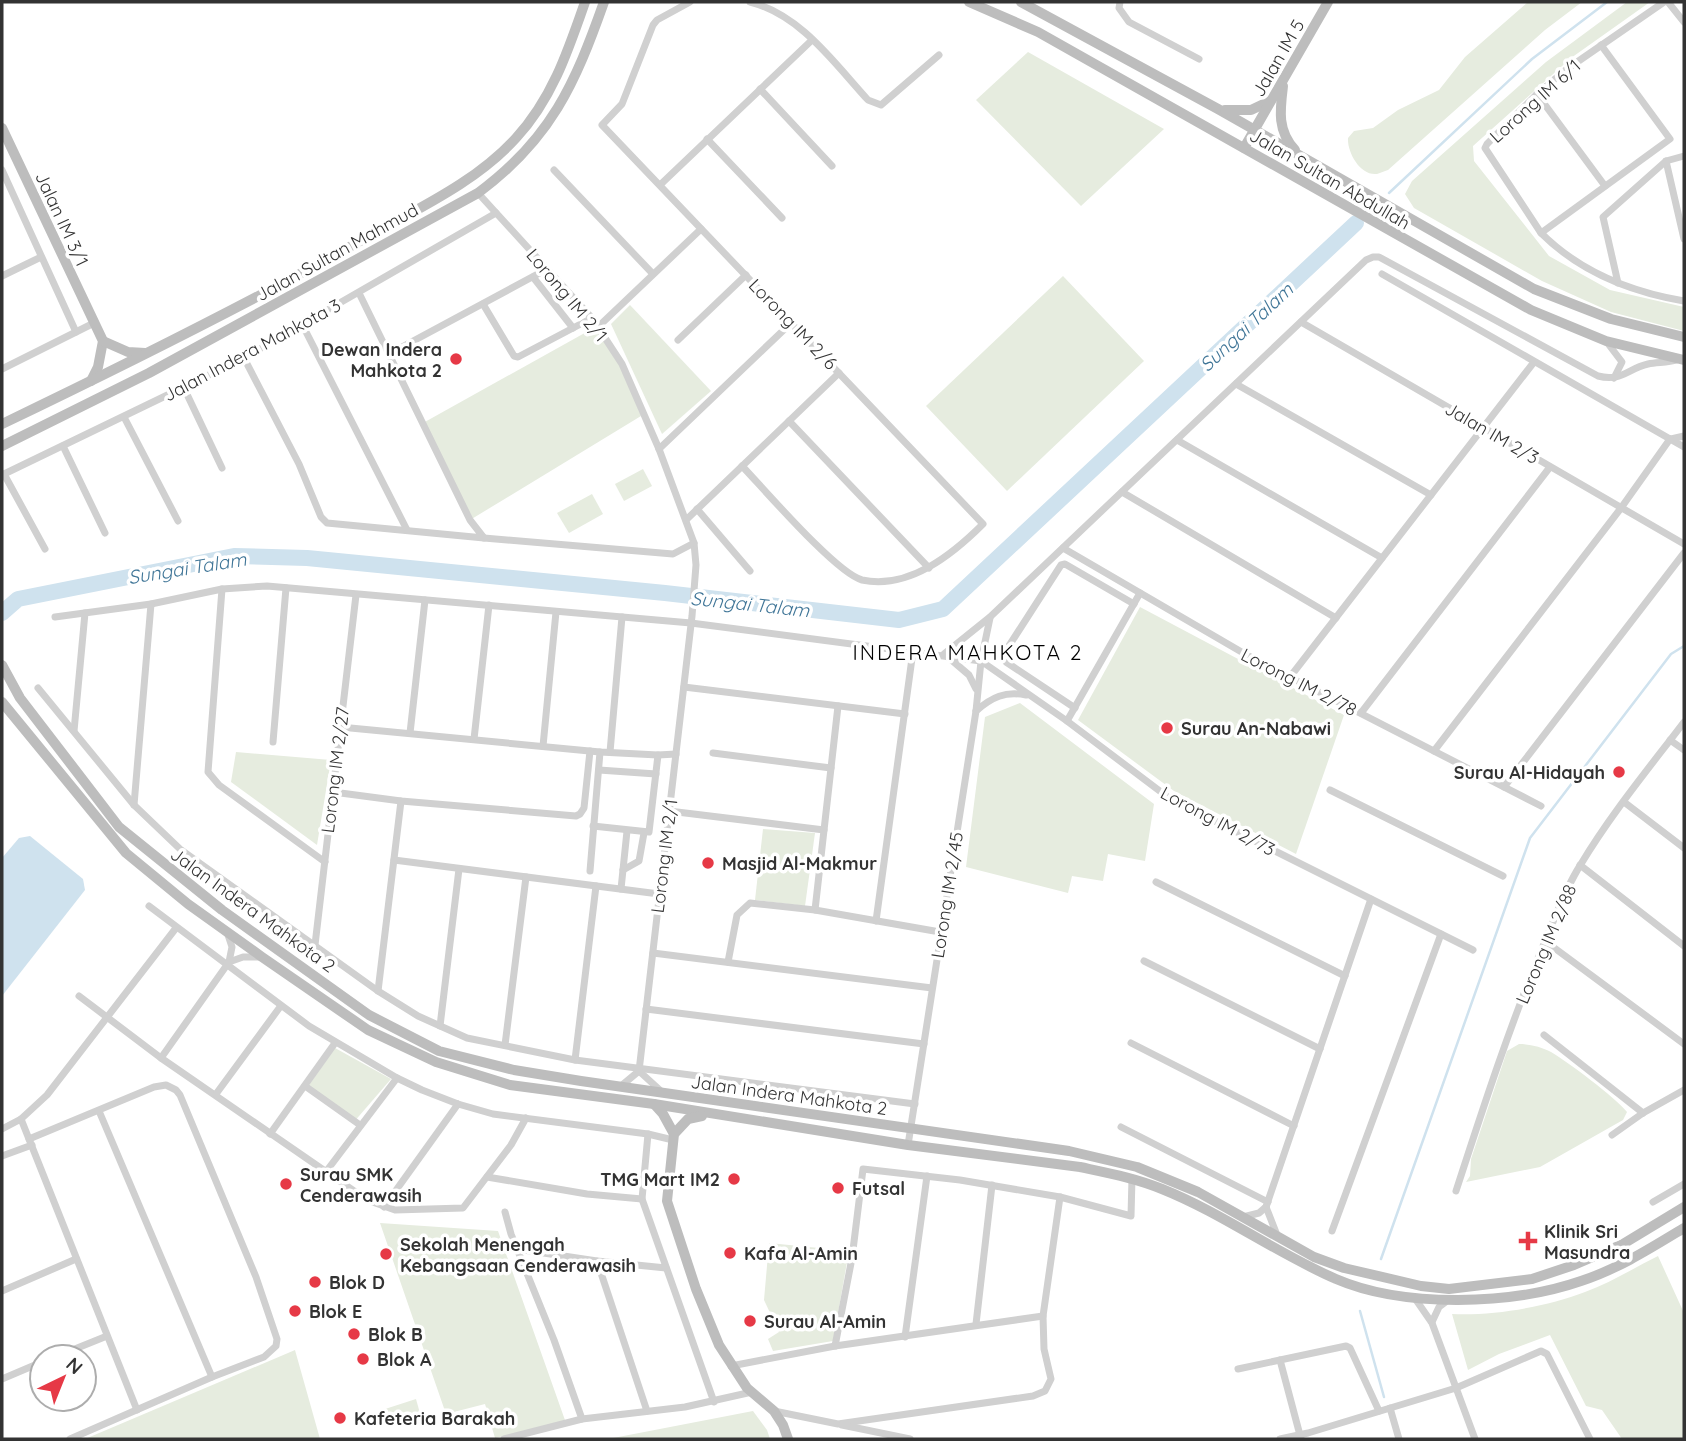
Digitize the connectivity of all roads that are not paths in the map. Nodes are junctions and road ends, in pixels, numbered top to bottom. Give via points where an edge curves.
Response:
1 (585, 2) edge
2 (604, 2) edge
3 (690, 2) edge
4 (750, 2) edge
5 (969, 2) edge
6 (1021, 2) edge
7 (1120, 2) edge
8 (1328, 2) edge
9 (1666, 2) edge
10 (1684, 22) edge
11 (812, 40) junction
12 (1601, 45) junction
13 (939, 55) dead end
14 (1199, 59) dead end
15 (1283, 82) junction
16 (760, 89) junction
17 (1276, 94) junction
18 (1537, 94) junction
19 (1218, 109) junction
20 (2, 128) edge
21 (1255, 130) junction
22 (708, 139) junction
23 (1244, 148) junction
24 (1299, 155) junction
25 (1684, 156) edge
26 (1667, 162) junction
27 (832, 166) dead end
28 (554, 170) dead end
29 (3, 176) edge
30 (1342, 179) junction
31 (660, 185) junction
32 (1605, 186) junction
33 (478, 192) junction
34 (1332, 198) junction
35 (496, 213) junction
36 (1403, 214) junction
37 (782, 218) dead end
38 (701, 229) junction
39 (1541, 233) junction
40 (1684, 239) edge
41 (1412, 244) junction
42 (41, 257) junction
43 (547, 269) junction
44 (653, 274) junction
45 (1382, 274) dead end
46 (746, 275) junction
47 (2, 276) edge
48 (533, 277) junction
49 (1618, 283) junction
50 (359, 293) junction
51 (1684, 301) edge
52 (483, 304) junction
53 (592, 317) junction
54 (1301, 322) junction
55 (94, 323) junction
56 (791, 323) junction
57 (302, 324) junction
58 (599, 326) junction
59 (573, 328) junction
60 (76, 332) junction
61 (1684, 337) edge
62 (678, 340) dead end
63 (103, 341) junction
64 (1605, 341) junction
65 (148, 353) junction
66 (389, 354) junction
67 (244, 358) junction
68 (1682, 359) edge
69 (1534, 362) junction
70 (2, 369) edge
71 (839, 373) junction
72 (1614, 378) junction
73 (91, 381) junction
74 (1236, 384) junction
75 (184, 387) junction
76 (124, 417) junction
77 (789, 421) junction
78 (2, 424) edge
79 (1483, 428) junction
80 (1684, 436) edge
81 (1177, 439) junction
82 (1670, 439) junction
83 (2, 446) edge
84 (63, 446) junction
85 (1684, 447) edge
86 (659, 449) junction
87 (742, 466) junction
88 (1550, 467) junction
89 (222, 468) dead end
90 (3, 475) edge
91 (1122, 492) junction
92 (1431, 495) junction
93 (1621, 508) junction
94 (697, 509) junction
95 (686, 520) junction
96 (178, 521) dead end
97 (407, 530) junction
98 (105, 533) dead end
99 (484, 538) junction
100 (694, 543) junction
101 (1684, 544) edge
102 (1063, 548) junction
103 (45, 549) dead end
104 (1684, 552) edge
105 (1382, 558) junction
106 (929, 568) junction
107 (750, 571) dead end
108 (286, 588) junction
109 (222, 589) junction
110 (1140, 593) junction
111 (356, 595) junction
112 (425, 600) junction
113 (151, 604) junction
114 (1134, 604) junction
115 (489, 605) junction
116 (556, 612) junction
117 (85, 613) junction
118 (55, 617) dead end
119 (622, 617) junction
120 (990, 617) junction
121 (1336, 618) junction
122 (692, 619) junction
123 (913, 651) junction
124 (944, 654) junction
125 (981, 661) junction
126 (2, 665) edge
127 (1290, 677) junction
128 (684, 687) junction
129 (37, 688) dead end
130 (977, 693) junction
131 (1031, 696) junction
132 (2, 702) edge
133 (838, 706) junction
134 (1075, 708) junction
135 (976, 711) junction
136 (1361, 713) junction
137 (905, 714) junction
138 (1067, 721) junction
139 (1684, 722) edge
140 (340, 727) junction
141 (74, 732) junction
142 (410, 733) junction
143 (474, 739) junction
144 (1671, 740) junction
145 (273, 742) dead end
146 (544, 746) junction
147 (1684, 750) edge
148 (590, 751) junction
149 (1434, 751) junction
150 (600, 752) junction
151 (610, 752) junction
152 (713, 753) dead end
153 (676, 754) junction
154 (658, 755) junction
155 (831, 768) junction
156 (599, 770) junction
157 (656, 774) junction
158 (1504, 787) junction
159 (1329, 790) dead end
160 (333, 792) junction
161 (401, 801) junction
162 (1624, 802) junction
163 (134, 805) junction
164 (1541, 806) dead end
165 (669, 811) junction
166 (593, 826) junction
167 (824, 830) junction
168 (627, 831) junction
169 (644, 833) junction
170 (1684, 848) edge
171 (394, 860) junction
172 (325, 862) junction
173 (1580, 865) junction
174 (459, 869) junction
175 (622, 870) junction
176 (590, 871) dead end
177 (1503, 876) dead end
178 (526, 877) junction
179 (1156, 882) dead end
180 (596, 886) junction
181 (621, 889) junction
182 (659, 894) junction
183 (1371, 899) junction
184 (149, 906) dead end
185 (815, 910) junction
186 (876, 921) junction
187 (176, 928) junction
188 (226, 930) junction
189 (940, 932) junction
190 (1441, 934) junction
191 (1545, 941) junction
192 (315, 945) junction
193 (1684, 946) edge
194 (1473, 950) dead end
195 (653, 953) junction
196 (262, 957) junction
197 (1143, 961) dead end
198 (728, 962) junction
199 (228, 964) junction
200 (1345, 976) junction
201 (932, 988) junction
202 (378, 991) junction
203 (79, 996) dead end
204 (280, 1006) junction
205 (646, 1009) junction
206 (106, 1018) junction
207 (440, 1026) junction
208 (1544, 1035) dead end
209 (335, 1043) junction
210 (1130, 1043) dead end
211 (924, 1044) junction
212 (1684, 1044) edge
213 (505, 1045) junction
214 (1320, 1049) junction
215 (161, 1058) junction
216 (575, 1060) junction
217 (639, 1069) junction
218 (514, 1070) junction
219 (397, 1078) junction
220 (510, 1085) junction
221 (305, 1086) junction
222 (620, 1087) junction
223 (1684, 1090) edge
224 (663, 1093) junction
225 (216, 1094) junction
226 (457, 1104) junction
227 (654, 1104) junction
228 (915, 1104) junction
229 (99, 1111) junction
230 (710, 1114) junction
231 (1643, 1114) junction
232 (526, 1118) junction
233 (21, 1119) junction
234 (360, 1125) junction
235 (1294, 1126) junction
236 (1121, 1127) dead end
237 (2, 1129) edge
238 (910, 1129) junction
239 (271, 1134) junction
240 (648, 1134) junction
241 (1612, 1135) dead end
242 (673, 1137) junction
243 (31, 1142) junction
244 (908, 1145) junction
245 (2, 1156) edge
246 (325, 1173) junction
247 (927, 1176) junction
248 (487, 1177) junction
249 (1132, 1178) junction
250 (1684, 1184) edge
251 (992, 1185) junction
252 (1456, 1191) dead end
253 (1060, 1197) junction
254 (642, 1199) junction
255 (1653, 1202) dead end
256 (1267, 1204) junction
257 (384, 1207) junction
258 (1684, 1207) edge
259 (505, 1212) dead end
260 (1243, 1217) junction
261 (1684, 1228) edge
262 (1332, 1231) dead end
263 (1277, 1236) junction
264 (517, 1249) junction
265 (76, 1259) junction
266 (597, 1261) junction
267 (666, 1268) junction
268 (3, 1288) edge
269 (1414, 1297) junction
270 (1447, 1301) junction
271 (1043, 1316) junction
272 (1432, 1323) junction
273 (976, 1324) junction
274 (107, 1336) junction
275 (905, 1337) junction
276 (90, 1343) edge
277 (835, 1346) junction
278 (1280, 1360) junction
279 (731, 1366) junction
280 (28, 1369) edge
281 (1238, 1369) dead end
282 (212, 1377) junction
283 (2, 1379) edge
284 (1456, 1388) junction
285 (752, 1392) junction
286 (714, 1402) junction
287 (1390, 1408) junction
288 (136, 1410) junction
289 (647, 1411) junction
290 (774, 1411) junction
291 (1379, 1412) junction
292 (582, 1419) junction
293 (838, 1424) junction
294 (1301, 1437) edge
295 (70, 1439) edge
296 (504, 1439) edge
297 (788, 1439) edge
298 (910, 1439) edge
299 (1280, 1439) edge
300 (1399, 1439) edge
301 (1475, 1439) edge
302 (1590, 1439) edge

1 - 65 street, Jalan Sultan Mahmud via 541,107 498,156 449,191 264,295
2 - 33 street, Jalan Sultan Mahmud via 562,104 528,151
3 - 31 street, Lorong IM 2/6 via 653,25 622,103 602,125
4 - 11 street via 791,20
5 - 23 street, Jalan Sultan Abdullah via 1038,32
6 - 19 street, Jalan Sultan Abdullah
7 - 14 street via 1119,9 1129,22
8 - 15 street, Jalan IM 5
9 - 10 street
9 - 12 street, Lorong IM 6/1
11 - 13 street via 874,104 881,104
11 - 16 street
12 - 18 street, Lorong IM 6/1
12 - 32 street via 1670,139
15 - 17 street, Jalan IM 5
15 - 24 street via 1279,117
16 - 22 street
16 - 27 street
17 - 19 street via 1251,110
17 - 21 street, Jalan IM 5
18 - 32 street
18 - 39 street, Lorong IM 6/1 via 1485,148
19 - 21 street, Jalan Sultan Abdullah
20 - 55 street, Jalan IM 3/1
21 - 23 street, Jalan IM 5
21 - 24 street, Jalan Sultan Abdullah
22 - 31 street
22 - 37 street
23 - 34 street, Jalan Sultan Abdullah
24 - 30 street, Jalan Sultan Abdullah
25 - 26 street
26 - 40 street
26 - 49 street via 1603,217
28 - 44 street
29 - 42 street
30 - 34 street via 1349,187 1348,195
30 - 36 street, Jalan Sultan Abdullah
31 - 38 street, Lorong IM 2/6
32 - 39 street
33 - 35 street, Lorong IM 2/1
33 - 83 street, Jalan Sultan Mahmud via 149,373
34 - 41 street, Jalan Sultan Abdullah
35 - 43 street, Lorong IM 2/1
35 - 50 street, Jalan Indera Mahkota 3
36 - 41 street via 1388,211 1382,220
36 - 61 street, Jalan Sultan Abdullah via 1534,289 1611,319
38 - 44 street
38 - 46 street, Lorong IM 2/6
39 - 49 street, Lorong IM 6/1 via 1575,262
41 - 64 street, Jalan Sultan Abdullah via 1531,310
42 - 47 street
42 - 60 street
43 - 48 street
43 - 53 street, Lorong IM 2/1
44 - 58 street
45 - 69 street
46 - 56 street, Lorong IM 2/6
46 - 62 street
48 - 52 street
48 - 59 street
49 - 51 street, Lorong IM 6/1
50 - 57 street, Jalan Indera Mahkota 3
50 - 66 street
52 - 59 street via 514,356
52 - 66 street
53 - 58 street, Lorong IM 2/1
53 - 59 street
54 - 72 street via 1366,260 1380,257 1598,376
54 - 74 street
54 - 79 street, Jalan IM 2/3
55 - 60 street
55 - 63 street, Jalan IM 3/1
56 - 71 street, Lorong IM 2/6
56 - 86 street
57 - 67 street, Jalan Indera Mahkota 3
57 - 97 street
58 - 86 street, Lorong IM 2/1 via 622,364
60 - 70 street
63 - 65 street via 128,352
63 - 73 street
64 - 68 street, Jalan Sultan Abdullah
64 - 72 street via 1622,362
65 - 73 street, Jalan Sultan Mahmud
66 - 99 street via 470,520
67 - 75 street, Jalan Indera Mahkota 3
67 - 97 street via 321,517 330,524
68 - 72 street via 1646,365
69 - 79 street
69 - 82 street
71 - 77 street
71 - 106 street, Lorong IM 2/6 via 983,524
73 - 78 street, Jalan Sultan Mahmud
74 - 81 street
74 - 92 street
75 - 76 street, Jalan Indera Mahkota 3
75 - 89 street
76 - 84 street, Jalan Indera Mahkota 3
76 - 96 street
77 - 87 street
77 - 106 street
79 - 88 street, Jalan IM 2/3
79 - 92 street
80 - 82 street
81 - 91 street
81 - 105 street
82 - 85 street
82 - 93 street
84 - 90 street, Jalan Indera Mahkota 3
84 - 98 street
86 - 95 street, Lorong IM 2/1
87 - 94 street
87 - 106 street via 832,560 861,580 894,580
88 - 93 street, Jalan IM 2/3
88 - 136 street
90 - 103 street
91 - 102 street
91 - 121 street
92 - 105 street
93 - 101 street, Jalan IM 2/3
93 - 149 street
94 - 95 street
94 - 107 street
95 - 100 street, Lorong IM 2/1
97 - 99 street
99 - 100 street via 673,554
100 - 122 street, Lorong IM 2/1
102 - 110 street, Lorong IM 2/78
102 - 120 street
104 - 158 street
105 - 121 street
108 - 109 street
108 - 111 street
108 - 145 street
109 - 113 street
109 - 172 street via 208,772 219,785
110 - 114 street
110 - 127 street, Lorong IM 2/78
111 - 112 street
111 - 140 street, Lorong IM 2/27
112 - 115 street
112 - 142 street
113 - 117 street
113 - 163 street
114 - 134 street
114 - 134 street via 1061,565 1005,652 1006,662
115 - 116 street
115 - 143 street
116 - 119 street
116 - 146 street
117 - 118 street
117 - 141 street
119 - 122 street
119 - 151 street
120 - 124 street
120 - 125 street, Lorong IM 2/45
121 - 127 street
122 - 123 street
122 - 128 street, Lorong IM 2/1
123 - 124 street
123 - 137 street
124 - 125 street
124 - 130 street via 969,675
125 - 130 street, Lorong IM 2/45
125 - 131 street, Lorong IM 2/73
126 - 218 street, Jalan Indera Mahkota 2 via 20,698 119,827 157,860 391,1028 439,1051
127 - 136 street, Lorong IM 2/78
128 - 133 street
128 - 153 street, Lorong IM 2/1
129 - 141 street
130 - 135 street, Lorong IM 2/45
131 - 135 street via 1007,693
131 - 138 street, Lorong IM 2/73
132 - 188 street, Jalan Indera Mahkota 2 via 116,843
133 - 137 street
133 - 155 street
134 - 138 street
135 - 189 street, Lorong IM 2/45
136 - 149 street, Lorong IM 2/78
137 - 186 street
138 - 183 street, Lorong IM 2/73 via 1169,798
139 - 144 street, Lorong IM 2/88
140 - 142 street
140 - 160 street, Lorong IM 2/27
141 - 163 street
142 - 143 street
143 - 146 street
144 - 147 street
144 - 162 street, Lorong IM 2/88
146 - 148 street
148 - 150 street
148 - 161 street via 584,808 576,816
149 - 158 street, Lorong IM 2/78
150 - 151 street
150 - 156 street
151 - 154 street
152 - 155 street
153 - 154 street
153 - 165 street, Lorong IM 2/1
154 - 157 street
155 - 167 street
156 - 157 street
156 - 166 street
157 - 169 street via 649,832
158 - 164 street, Lorong IM 2/78
159 - 177 street
160 - 161 street
160 - 172 street, Lorong IM 2/27
161 - 171 street
162 - 170 street
162 - 173 street, Lorong IM 2/88
163 - 192 street via 180,849
165 - 167 street
165 - 182 street, Lorong IM 2/1
166 - 168 street
166 - 176 street
167 - 185 street
168 - 169 street
168 - 175 street
169 - 175 street via 639,861
171 - 174 street
171 - 202 street
172 - 192 street, Lorong IM 2/27
173 - 191 street, Lorong IM 2/88
173 - 193 street
174 - 178 street
174 - 207 street
175 - 181 street
178 - 180 street
178 - 213 street
179 - 200 street
180 - 181 street
180 - 216 street
181 - 182 street
182 - 195 street, Lorong IM 2/1
183 - 190 street, Lorong IM 2/73
183 - 200 street
184 - 187 street
185 - 186 street
185 - 198 street via 750,903 737,915
186 - 189 street
187 - 199 street
187 - 206 street
188 - 196 street, Jalan Indera Mahkota 2
188 - 199 street via 232,947
189 - 201 street, Lorong IM 2/45
190 - 194 street, Lorong IM 2/73
190 - 262 street
191 - 212 street
191 - 252 street, Lorong IM 2/88
192 - 202 street
195 - 198 street
195 - 205 street, Lorong IM 2/1
196 - 199 street via 243,957
196 - 220 street, Jalan Indera Mahkota 2 via 368,1030 469,1074
197 - 214 street
198 - 201 street
199 - 204 street
199 - 215 street
200 - 214 street
201 - 211 street, Lorong IM 2/45
202 - 207 street
203 - 206 street
204 - 209 street
204 - 225 street
205 - 211 street
205 - 217 street, Lorong IM 2/1
206 - 215 street
206 - 233 street via 47,1095
207 - 213 street via 467,1038
208 - 231 street
209 - 219 street
209 - 221 street
210 - 235 street
211 - 228 street, Lorong IM 2/45
213 - 216 street
214 - 235 street
215 - 225 street
216 - 217 street
217 - 222 street
217 - 224 street
217 - 228 street
218 - 220 street
218 - 222 street, Jalan Indera Mahkota 2
219 - 226 street
219 - 234 street
220 - 227 street, Jalan Indera Mahkota 2
221 - 234 street
221 - 239 street
222 - 224 street, Jalan Indera Mahkota 2
223 - 231 street
224 - 238 street, Jalan Indera Mahkota 2
225 - 239 street
226 - 232 street
226 - 257 street
227 - 230 street, Jalan Indera Mahkota 2
227 - 242 street
228 - 238 street, Lorong IM 2/45
229 - 243 street
229 - 282 street
229 - 282 street via 161,1085 180,1096 275,1329 276,1346 271,1353
230 - 242 street via 688,1119
230 - 244 street, Jalan Indera Mahkota 2
231 - 241 street
232 - 240 street
232 - 248 street
233 - 237 street
233 - 243 street
234 - 246 street
235 - 256 street
236 - 256 street
238 - 244 street, Lorong IM 2/45
238 - 260 street, Jalan Indera Mahkota 2 via 1107,1159 1198,1192
239 - 246 street
240 - 242 street
240 - 254 street
242 - 279 street via 667,1201 696,1289
243 - 245 street
243 - 265 street
244 - 249 street, Jalan Indera Mahkota 2
246 - 257 street
247 - 251 street
247 - 275 street
247 - 277 street via 863,1169
248 - 254 street
248 - 257 street via 458,1210
249 - 253 street via 1131,1216
249 - 269 street, Jalan Indera Mahkota 2 via 1182,1197 1333,1278 1355,1287
250 - 255 street
251 - 253 street
251 - 273 street
253 - 271 street
254 - 267 street
256 - 260 street via 1259,1213
256 - 263 street
258 - 263 street, Jalan Indera Mahkota 2 via 1623,1244 1574,1265 1532,1279 1466,1289 1421,1286 1344,1268
259 - 264 street
260 - 263 street, Jalan Indera Mahkota 2
261 - 270 street, Jalan Indera Mahkota 2 via 1632,1259 1580,1282 1502,1297
264 - 266 street
264 - 292 street
265 - 268 street
265 - 274 street
266 - 267 street
266 - 289 street
267 - 286 street
269 - 270 street, Jalan Indera Mahkota 2
269 - 272 street
270 - 272 street
271 - 273 street
271 - 293 street via 1051,1379 1045,1391
272 - 284 street
273 - 275 street
274 - 276 street
274 - 288 street
275 - 277 street
277 - 279 street
278 - 281 street
278 - 291 street via 1350,1348
278 - 294 street
279 - 285 street
280 - 283 street
282 - 288 street
284 - 287 street
284 - 301 street
284 - 302 street via 1544,1351
285 - 286 street
285 - 290 street
286 - 289 street
287 - 291 street
287 - 300 street
288 - 295 street
289 - 292 street
290 - 293 street
290 - 297 street
291 - 294 street
292 - 296 street
293 - 298 street
294 - 299 street

